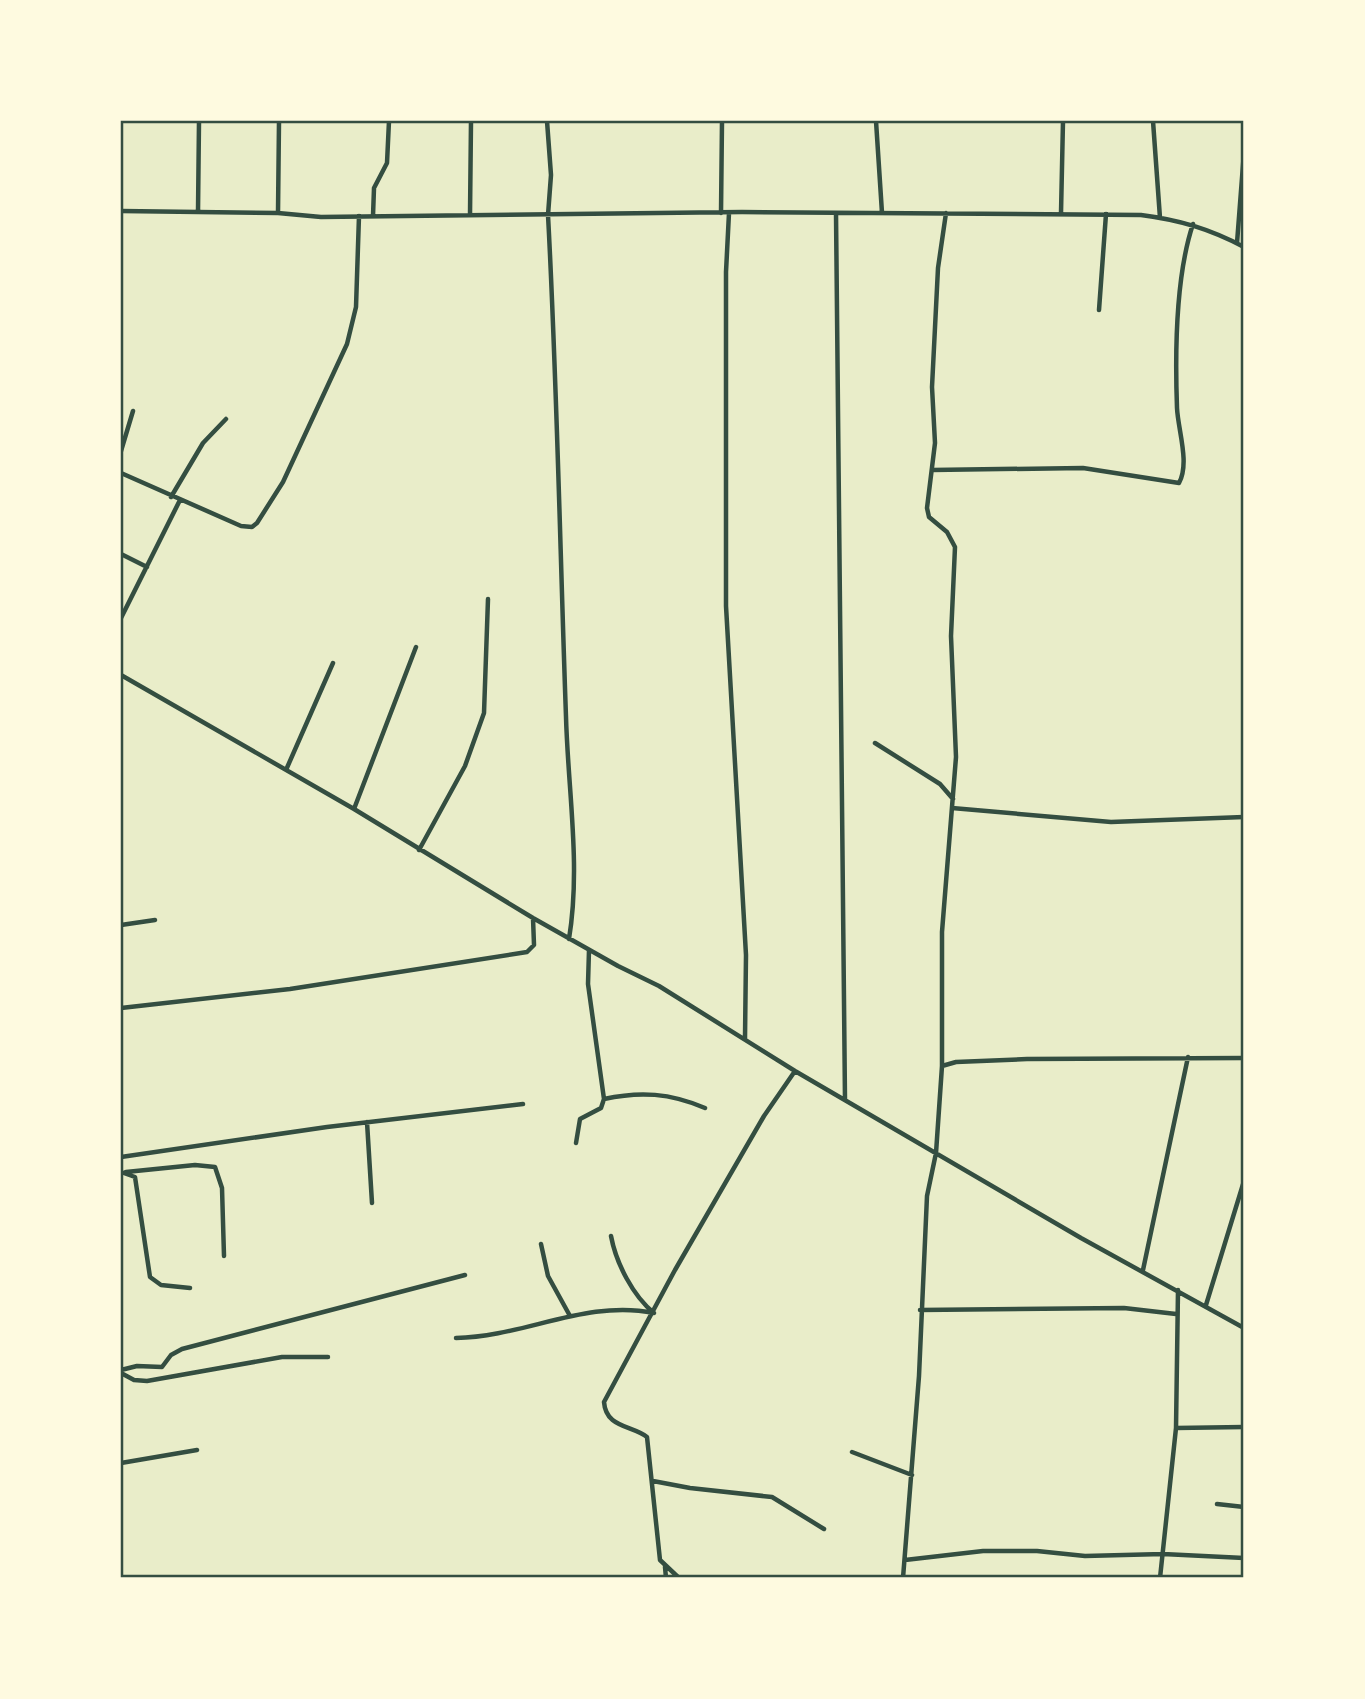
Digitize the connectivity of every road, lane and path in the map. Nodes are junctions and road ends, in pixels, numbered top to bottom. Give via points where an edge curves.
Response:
1 (199, 121) edge
2 (279, 121) edge
3 (389, 121) edge
4 (471, 121) edge
5 (547, 121) edge
6 (722, 121) edge
7 (876, 121) edge
8 (1063, 121) edge
9 (1153, 121) edge
10 (1244, 152) edge
11 (121, 211) edge
12 (198, 212) junction
13 (278, 213) junction
14 (721, 213) junction
15 (729, 213) junction
16 (836, 213) junction
17 (882, 213) junction
18 (946, 213) junction
19 (1061, 213) junction
20 (1106, 214) junction
21 (470, 215) junction
22 (548, 215) junction
23 (359, 216) junction
24 (373, 216) junction
25 (1160, 218) junction
26 (1193, 224) junction
27 (1237, 243) junction
28 (1244, 247) edge
29 (1099, 310) dead end
30 (134, 411) dead end
31 (226, 419) dead end
32 (121, 451) edge
33 (932, 470) junction
34 (121, 473) edge
35 (171, 496) junction
36 (180, 500) junction
37 (121, 554) edge
38 (147, 567) junction
39 (488, 599) dead end
40 (121, 618) edge
41 (416, 647) dead end
42 (333, 663) dead end
43 (122, 677) edge
44 (875, 743) dead end
45 (286, 770) junction
46 (953, 799) junction
47 (952, 808) junction
48 (354, 809) junction
49 (1244, 817) edge
50 (419, 850) junction
51 (533, 918) junction
52 (155, 920) dead end
53 (121, 925) edge
54 (569, 939) junction
55 (589, 950) junction
56 (121, 1008) edge
57 (745, 1038) junction
58 (1188, 1057) junction
59 (1244, 1058) edge
60 (942, 1066) junction
61 (795, 1071) junction
62 (604, 1100) junction
63 (845, 1100) junction
64 (523, 1104) dead end
65 (705, 1108) dead end
66 (367, 1122) junction
67 (576, 1143) dead end
68 (936, 1153) junction
69 (121, 1157) edge
70 (123, 1172) edge
71 (1244, 1181) edge
72 (372, 1203) dead end
73 (611, 1236) dead end
74 (541, 1244) dead end
75 (224, 1256) dead end
76 (1143, 1270) junction
77 (465, 1275) dead end
78 (190, 1288) dead end
79 (1178, 1290) junction
80 (1206, 1306) junction
81 (920, 1310) junction
82 (654, 1313) junction
83 (1176, 1314) junction
84 (570, 1316) junction
85 (1244, 1328) edge
86 (456, 1338) dead end
87 (328, 1357) dead end
88 (121, 1371) edge
89 (1244, 1427) edge
90 (1176, 1428) junction
91 (197, 1450) dead end
92 (852, 1452) dead end
93 (121, 1463) edge
94 (912, 1475) junction
95 (653, 1480) junction
96 (1217, 1504) dead end
97 (1244, 1507) edge
98 (824, 1530) dead end
99 (1163, 1554) junction
100 (1244, 1558) edge
101 (905, 1560) junction
102 (665, 1566) junction
103 (666, 1578) edge
104 (679, 1578) edge
105 (903, 1578) edge
106 (1160, 1578) edge

1 - 12 street
2 - 13 street
3 - 24 street via 387,163 374,188
4 - 21 street
5 - 22 street
6 - 14 street
7 - 17 street
8 - 19 street
9 - 25 street
10 - 27 street
11 - 12 street
12 - 13 street
13 - 23 street
14 - 15 street
14 - 22 street
15 - 16 street
15 - 57 street via 726,606 746,955
16 - 17 street
16 - 63 street
17 - 18 street
18 - 19 street
18 - 33 street via 932,387
19 - 20 street
20 - 25 street
20 - 29 street
21 - 22 street
21 - 24 street
22 - 54 street via 574,866
23 - 24 street
23 - 36 street via 356,307 347,344 266,512 247,528
25 - 26 street
26 - 27 street
26 - 33 street via 1182,261 1177,408 1183,466 1179,483 1083,468
27 - 28 street
30 - 32 street
31 - 35 street via 203,443
33 - 46 street via 929,517 947,532 955,547
34 - 35 street
35 - 36 street
36 - 38 street
37 - 38 street
38 - 40 street
39 - 50 street via 484,713 466,766
41 - 48 street
42 - 45 street
43 - 45 street
44 - 46 street via 940,784
45 - 48 street
46 - 47 street
47 - 49 street via 1111,822
47 - 60 street via 942,932
48 - 50 street
50 - 51 street
51 - 54 street
51 - 56 street via 534,945 527,952 290,989
52 - 53 street
54 - 55 street
55 - 57 street
55 - 62 street via 588,984
57 - 61 street
58 - 59 street
58 - 60 street
58 - 76 street
60 - 68 street
61 - 63 street
61 - 82 street via 764,1116
62 - 65 street via 655,1094
62 - 67 street via 601,1108 580,1119
63 - 68 street
64 - 66 street
66 - 69 street
66 - 72 street
68 - 76 street
68 - 81 street via 928,1196
70 - 75 street via 215,1167 222,1188
70 - 78 street via 135,1177 139,1191 150,1277 161,1285
71 - 80 street
73 - 82 street via 634,1289
74 - 84 street via 548,1276
76 - 79 street
77 - 88 street via 182,1349 162,1367
79 - 80 street
79 - 83 street
80 - 85 street
81 - 83 street via 1124,1308
81 - 94 street
82 - 84 street via 617,1308
82 - 95 street via 604,1402 614,1422 647,1437
83 - 90 street
84 - 86 street
87 - 88 street via 282,1357 147,1381 134,1380
89 - 90 street
90 - 99 street
91 - 93 street
92 - 94 street
94 - 101 street
95 - 98 street via 772,1497
95 - 102 street via 658,1545
96 - 97 street
99 - 100 street
99 - 101 street via 983,1551
99 - 106 street
101 - 105 street
102 - 103 street
102 - 104 street

